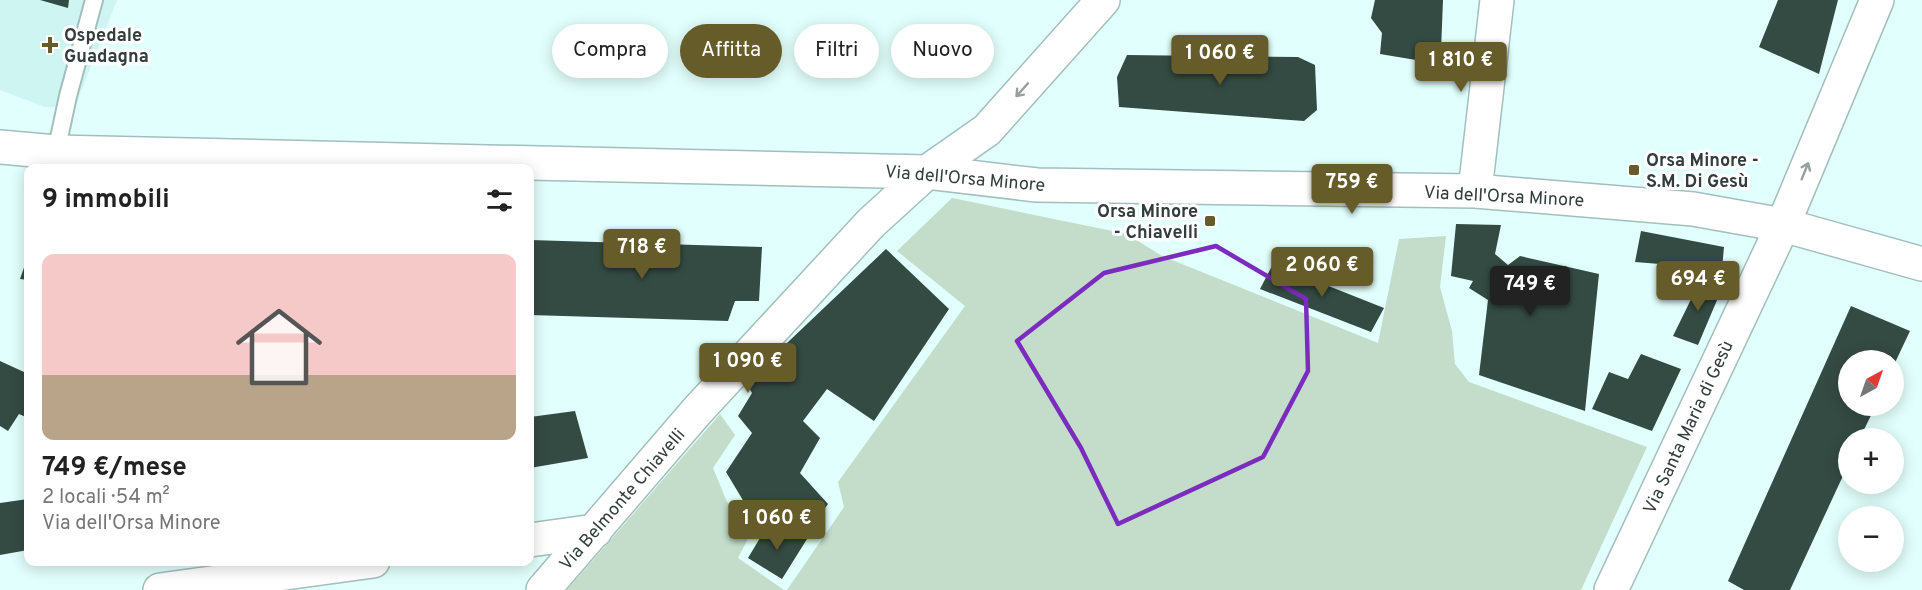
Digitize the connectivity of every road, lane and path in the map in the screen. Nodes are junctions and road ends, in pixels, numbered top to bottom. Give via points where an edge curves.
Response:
1 (94, 0) edge
2 (1103, 0) edge
3 (1497, 0) edge
4 (1877, 0) edge
5 (0, 147) edge
6 (56, 152) junction
7 (927, 172) junction
8 (1475, 191) junction
9 (1783, 225) junction
10 (1922, 264) edge
11 (594, 531) junction
12 (534, 539) edge
13 (336, 566) edge
14 (160, 590) edge
15 (543, 590) edge
16 (1611, 590) edge

1 - 6 lane
2 -> 7 street, Via Belmonte Chiavelli via 987,130
3 - 8 street
9 -> 4 street, Via Santa Maria di Gesù
5 - 6 street, Via dell'Orsa Minore
6 - 7 street, Via dell'Orsa Minore
7 - 8 street, Via dell'Orsa Minore via 1037,185
7 - 11 street, Via Belmonte Chiavelli via 872,223 697,411
8 - 9 street, Via dell'Orsa Minore via 1693,209
9 - 10 street, Via dell'Orsa Minore
9 - 16 street, Via Santa Maria di Gesù
11 - 12 street
11 - 15 street, Via Belmonte Chiavelli
13 - 14 street

